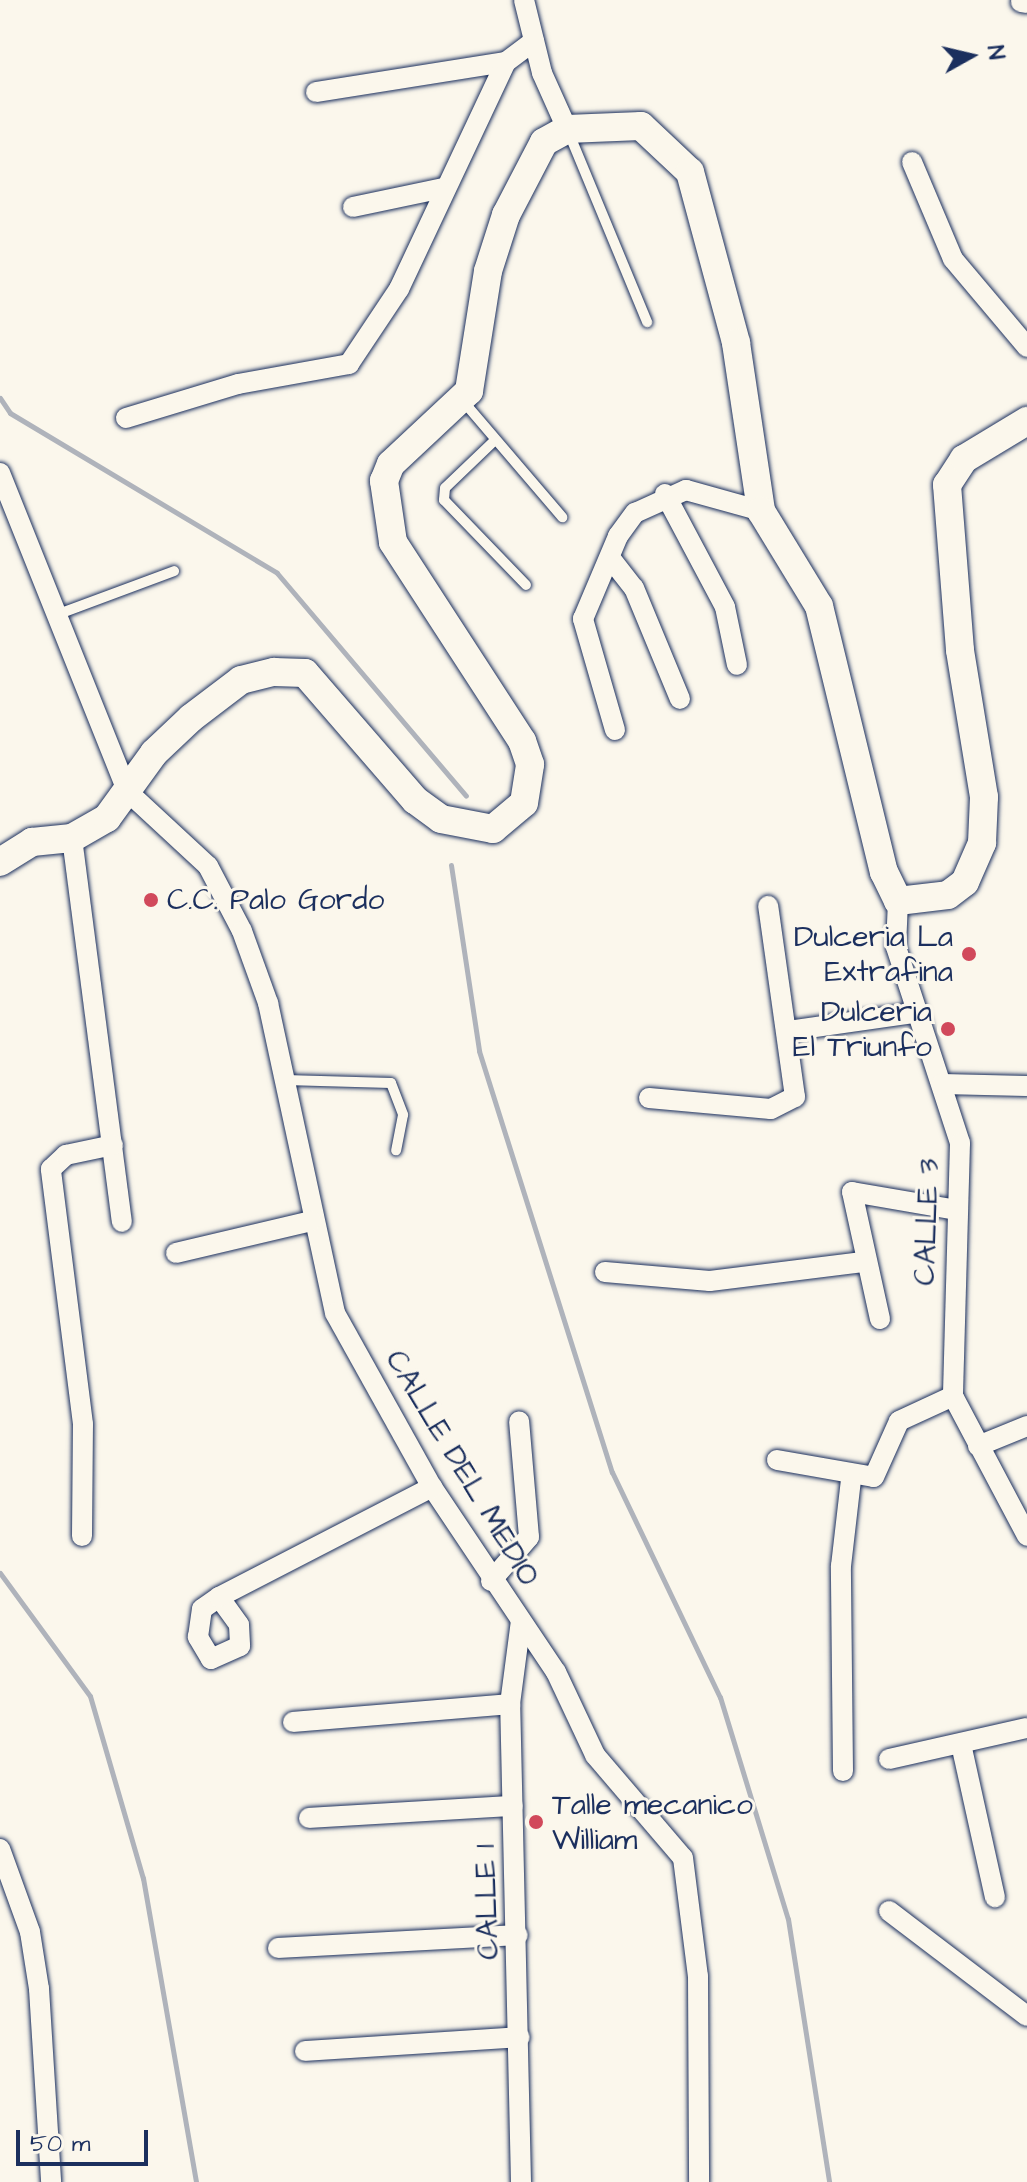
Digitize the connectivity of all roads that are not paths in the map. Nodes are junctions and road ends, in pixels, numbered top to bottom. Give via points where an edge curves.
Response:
1 (524, 0) edge
2 (534, 41) junction
3 (506, 62) junction
4 (316, 92) dead end
5 (567, 129) junction
6 (912, 162) dead end
7 (443, 188) junction
8 (353, 207) dead end
9 (647, 322) dead end
10 (1027, 347) edge
11 (462, 399) junction
12 (126, 418) dead end
13 (1027, 421) edge
14 (493, 442) junction
15 (0, 473) edge
16 (665, 494) junction
17 (761, 511) junction
18 (562, 517) dead end
19 (611, 559) junction
20 (174, 571) dead end
21 (526, 585) dead end
22 (54, 616) junction
23 (737, 665) dead end
24 (680, 699) dead end
25 (615, 730) dead end
26 (127, 791) junction
27 (72, 838) junction
28 (0, 862) edge
29 (898, 901) junction
30 (768, 906) dead end
31 (914, 1013) junction
32 (788, 1031) junction
33 (285, 1080) junction
34 (942, 1084) junction
35 (1027, 1086) edge
36 (649, 1098) dead end
37 (113, 1145) junction
38 (396, 1150) dead end
39 (957, 1210) junction
40 (311, 1221) junction
41 (122, 1222) dead end
42 (176, 1253) dead end
43 (863, 1262) junction
44 (605, 1272) dead end
45 (880, 1319) dead end
46 (953, 1396) junction
47 (519, 1421) dead end
48 (1027, 1426) edge
49 (978, 1446) junction
50 (777, 1460) dead end
51 (851, 1479) junction
52 (432, 1487) junction
53 (82, 1536) dead end
54 (1027, 1536) edge
55 (491, 1581) junction
56 (219, 1597) dead end
57 (521, 1621) junction
58 (510, 1704) junction
59 (293, 1722) dead end
60 (1027, 1728) edge
61 (961, 1744) junction
62 (889, 1759) dead end
63 (843, 1771) dead end
64 (513, 1806) junction
65 (309, 1818) dead end
66 (0, 1849) edge
67 (5, 1874) edge
68 (995, 1897) dead end
69 (889, 1911) dead end
70 (518, 1935) junction
71 (278, 1948) dead end
72 (1027, 2016) edge
73 (520, 2037) junction
74 (305, 2051) dead end
75 (51, 2182) edge
76 (521, 2182) edge
77 (699, 2182) edge

1 - 2 street
2 - 3 street
2 - 5 street
3 - 4 street
3 - 7 street
5 - 9 lane
5 - 11 main road via 544,142 506,215 488,271 478,359
5 - 17 main road via 641,126 690,172 736,343
6 - 10 street via 953,259
7 - 8 street
7 - 12 street via 399,289 349,364 238,384
11 - 14 lane
11 - 26 main road via 391,464 382,507 415,581 522,741 530,787 511,819 475,830 441,819 415,800 305,673 241,680 164,743
13 - 29 main road via 964,459 947,485 960,650 984,797 982,843 965,882 948,895
14 - 18 lane
14 - 21 lane via 445,488 444,500
15 - 22 street
16 - 17 street via 714,493
16 - 19 street via 635,513
16 - 23 street via 725,607
17 - 29 main road via 819,606 884,872
19 - 24 street via 634,588
19 - 25 street via 583,619
20 - 22 lane
22 - 26 street
26 - 27 main road via 107,818
26 - 33 street, CALLE DEL MEDIO via 180,834 214,877 268,1003
27 - 28 main road via 32,842
27 - 37 street
29 - 31 street, CALLE 3 via 892,925
30 - 32 street
31 - 32 street
31 - 34 street, CALLE 3
32 - 36 street via 795,1097 787,1105
33 - 38 lane via 391,1083 403,1115
33 - 40 street, CALLE DEL MEDIO
34 - 35 street
34 - 39 street, CALLE 3 via 960,1143
37 - 41 street
37 - 53 street via 66,1155 51,1169 83,1424
39 - 43 street via 852,1192
39 - 46 street, CALLE 3
40 - 42 street
40 - 52 street, CALLE DEL MEDIO via 335,1313
43 - 44 street via 763,1279
43 - 45 street
46 - 49 street, CALLE 3
46 - 51 street via 899,1421 880,1471
47 - 55 street via 529,1537
48 - 49 street
49 - 54 street, CALLE 3
50 - 51 street
51 - 63 street via 841,1566
52 - 55 street, CALLE DEL MEDIO
52 - 56 street
55 - 57 street, CALLE DEL MEDIO
57 - 58 street, CALLE 1
57 - 77 street, CALLE DEL MEDIO via 556,1672 595,1755 683,1858 698,1976
58 - 59 street
58 - 64 street, CALLE 1
60 - 61 street
61 - 62 street
61 - 68 street
64 - 65 street
64 - 70 street, CALLE 1
66 - 67 street
67 - 75 street via 39,1989
69 - 72 street
70 - 71 street
70 - 73 street, CALLE 1
73 - 74 street
73 - 76 street, CALLE 1

